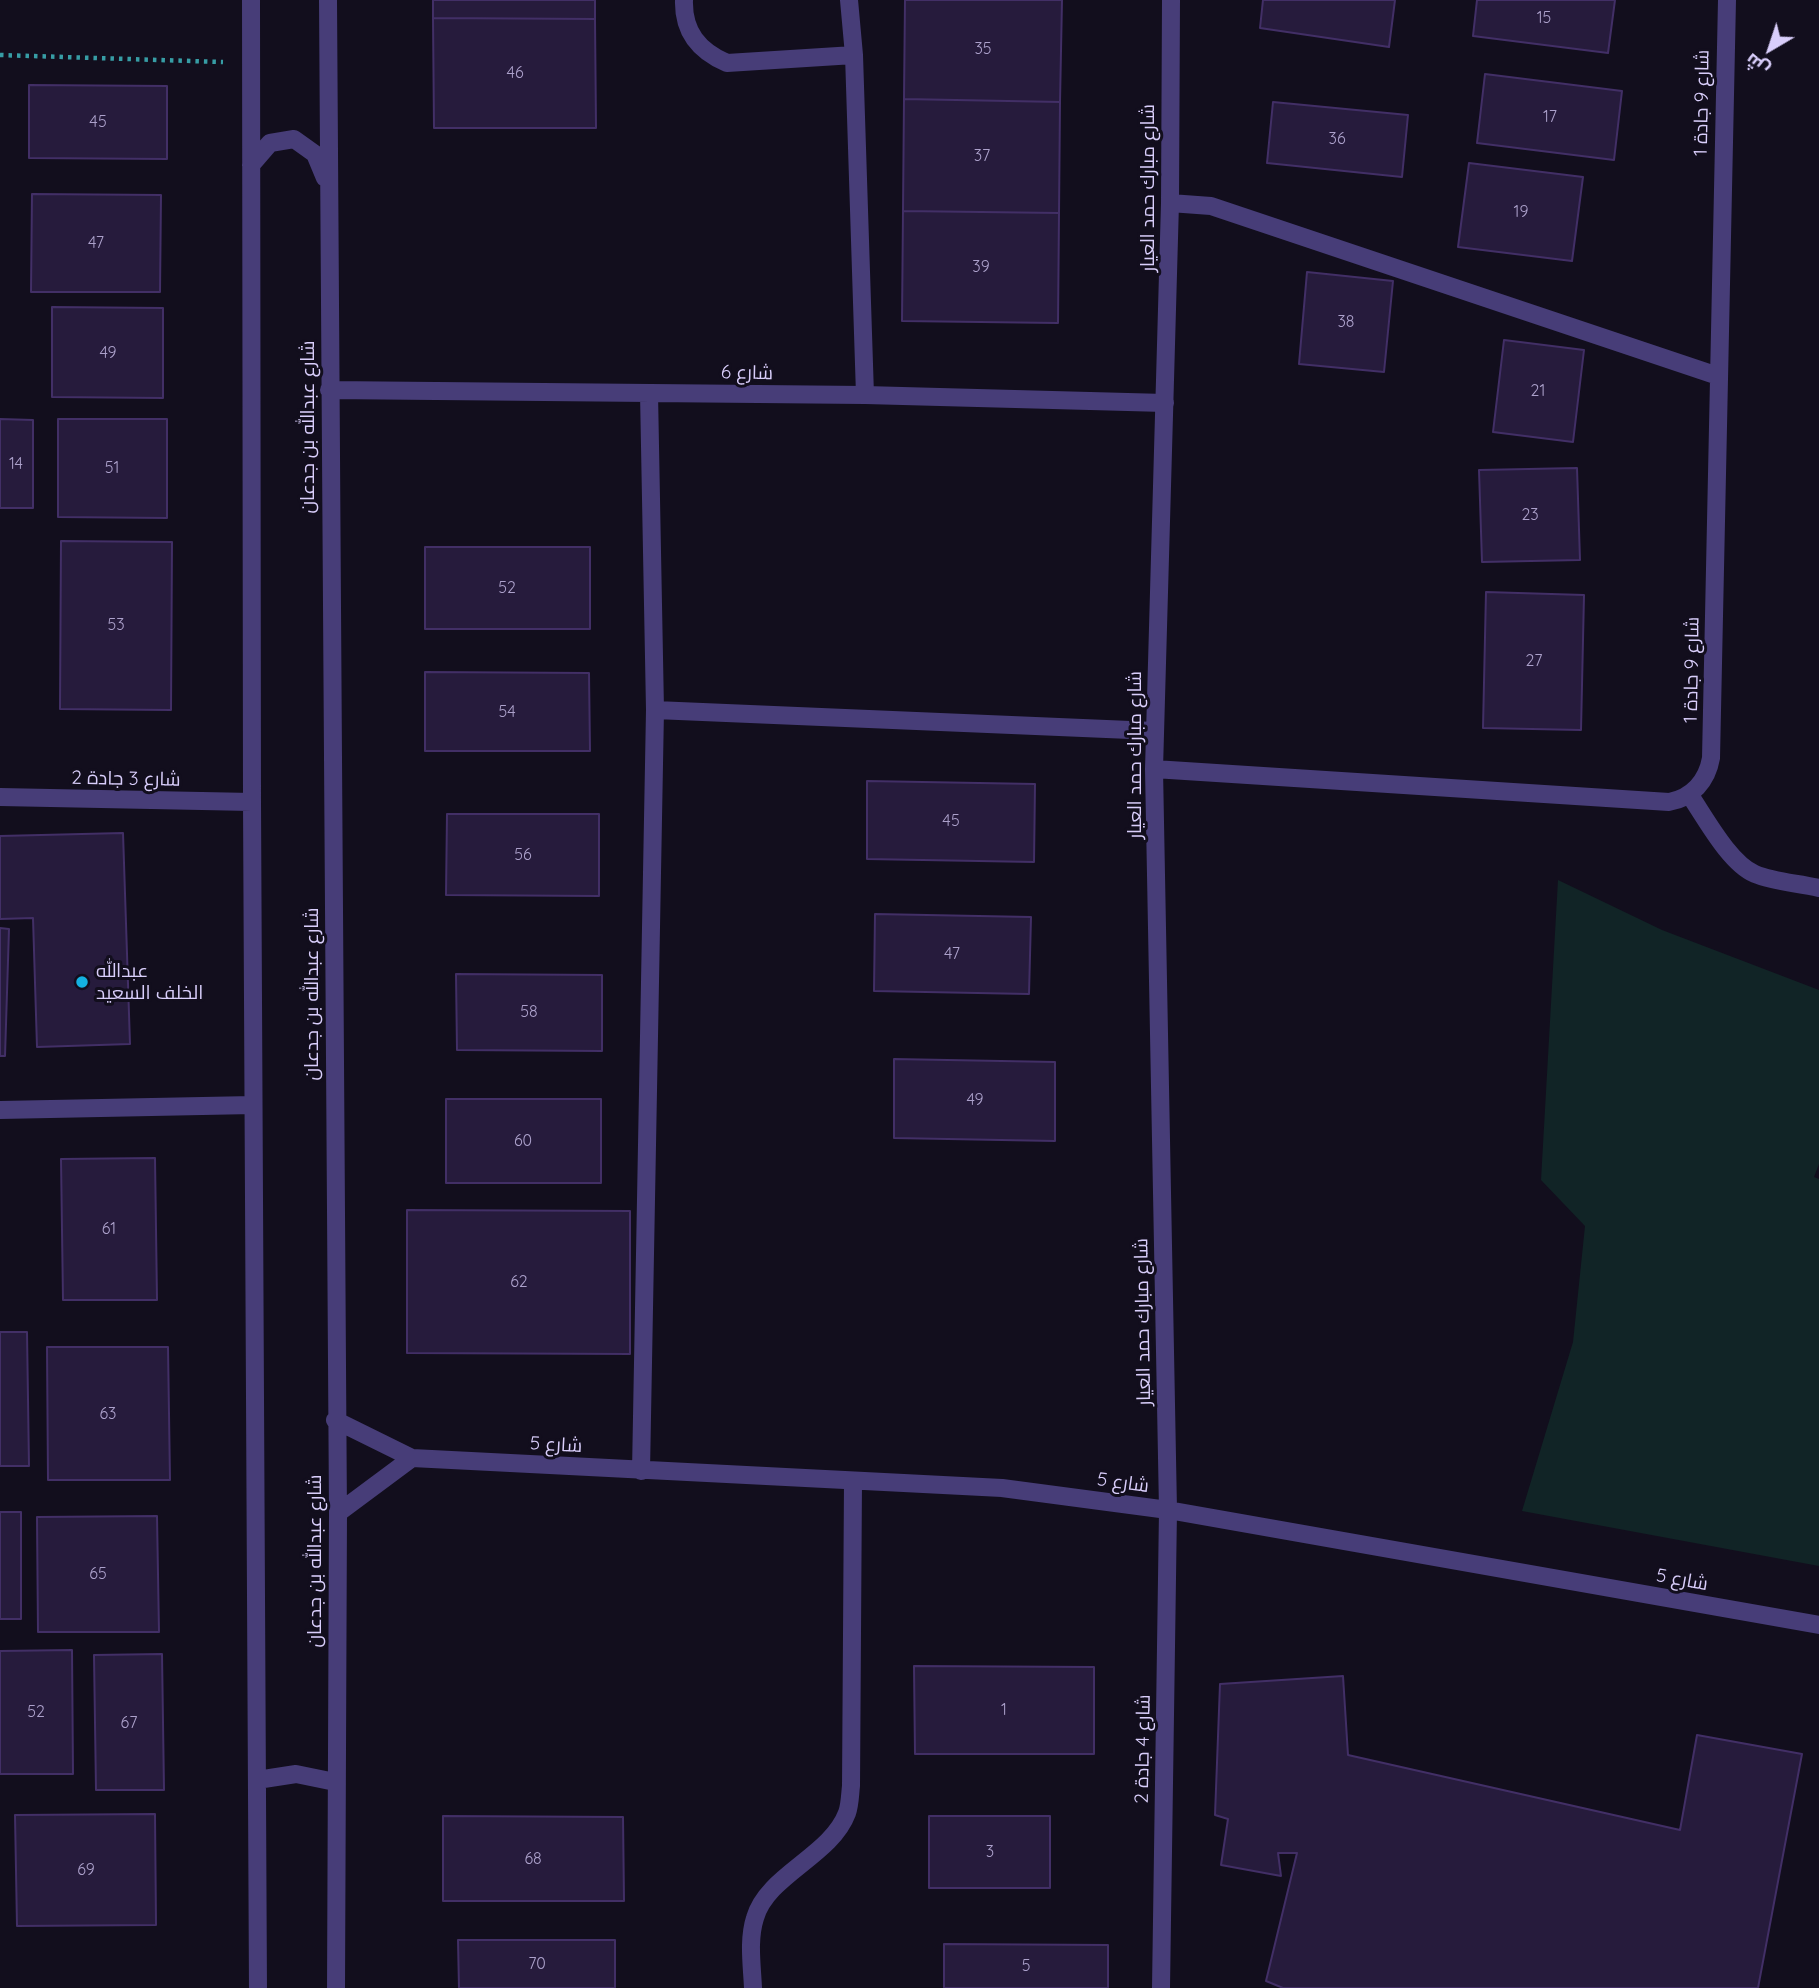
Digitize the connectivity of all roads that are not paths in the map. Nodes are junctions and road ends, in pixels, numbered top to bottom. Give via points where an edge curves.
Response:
1 (251, 0) edge
2 (328, 0) edge
3 (684, 0) edge
4 (849, 0) edge
5 (1171, 0) edge
6 (1727, 0) edge
7 (854, 55) junction
8 (251, 165) junction
9 (328, 184) junction
10 (1170, 203) junction
11 (1718, 376) junction
12 (329, 390) junction
13 (649, 393) junction
14 (865, 395) junction
15 (1165, 403) junction
16 (655, 710) junction
17 (1154, 731) junction
18 (1154, 769) junction
19 (1689, 794) junction
20 (0, 797) edge
21 (252, 802) junction
22 (1819, 887) edge
23 (253, 1105) junction
24 (0, 1110) edge
25 (335, 1420) junction
26 (412, 1458) junction
27 (641, 1471) junction
28 (853, 1481) junction
29 (1168, 1510) junction
30 (338, 1513) junction
31 (1819, 1625) edge
32 (257, 1780) junction
33 (335, 1782) junction
34 (258, 1988) edge
35 (336, 1988) edge
36 (753, 1988) edge
37 (1161, 1988) edge

1 - 8 street
2 - 9 street, شارع عبدالله بن جدعان
3 - 7 street via 689,33 709,55 727,63
4 - 7 street
5 - 10 street, شارع مبارك حمد العيار
6 - 11 street, شارع 9 جادة 1
7 - 14 street
8 - 9 street via 270,143 294,139 315,154
8 - 21 street
9 - 12 street, شارع عبدالله بن جدعان
10 - 11 street via 1210,206
10 - 15 street, شارع مبارك حمد العيار
11 - 19 street, شارع 9 جادة 1 via 1712,758 1708,774
12 - 13 street, شارع 6
12 - 25 street, شارع عبدالله بن جدعان
13 - 14 street, شارع 6
13 - 16 street
14 - 15 street, شارع 6
15 - 17 street, شارع مبارك حمد العيار
16 - 17 street
16 - 27 street
17 - 18 street, شارع مبارك حمد العيار
18 - 19 street via 1669,802
18 - 29 street, شارع مبارك حمد العيار
19 - 22 street via 1746,869
20 - 21 street, شارع 3 جادة 2
21 - 23 street
23 - 24 street
23 - 32 street
25 - 26 street, شارع 5
25 - 30 street, شارع عبدالله بن جدعان
26 - 27 street, شارع 5
26 - 30 street
27 - 28 street, شارع 5
28 - 29 street, شارع 5 via 1002,1488
28 - 36 street via 848,1812 836,1833 768,1895 755,1915
29 - 31 street, شارع 5
29 - 37 street, شارع 4 جادة 2
30 - 33 street, شارع عبدالله بن جدعان
32 - 33 street via 296,1774
32 - 34 street
33 - 35 street, شارع عبدالله بن جدعان

